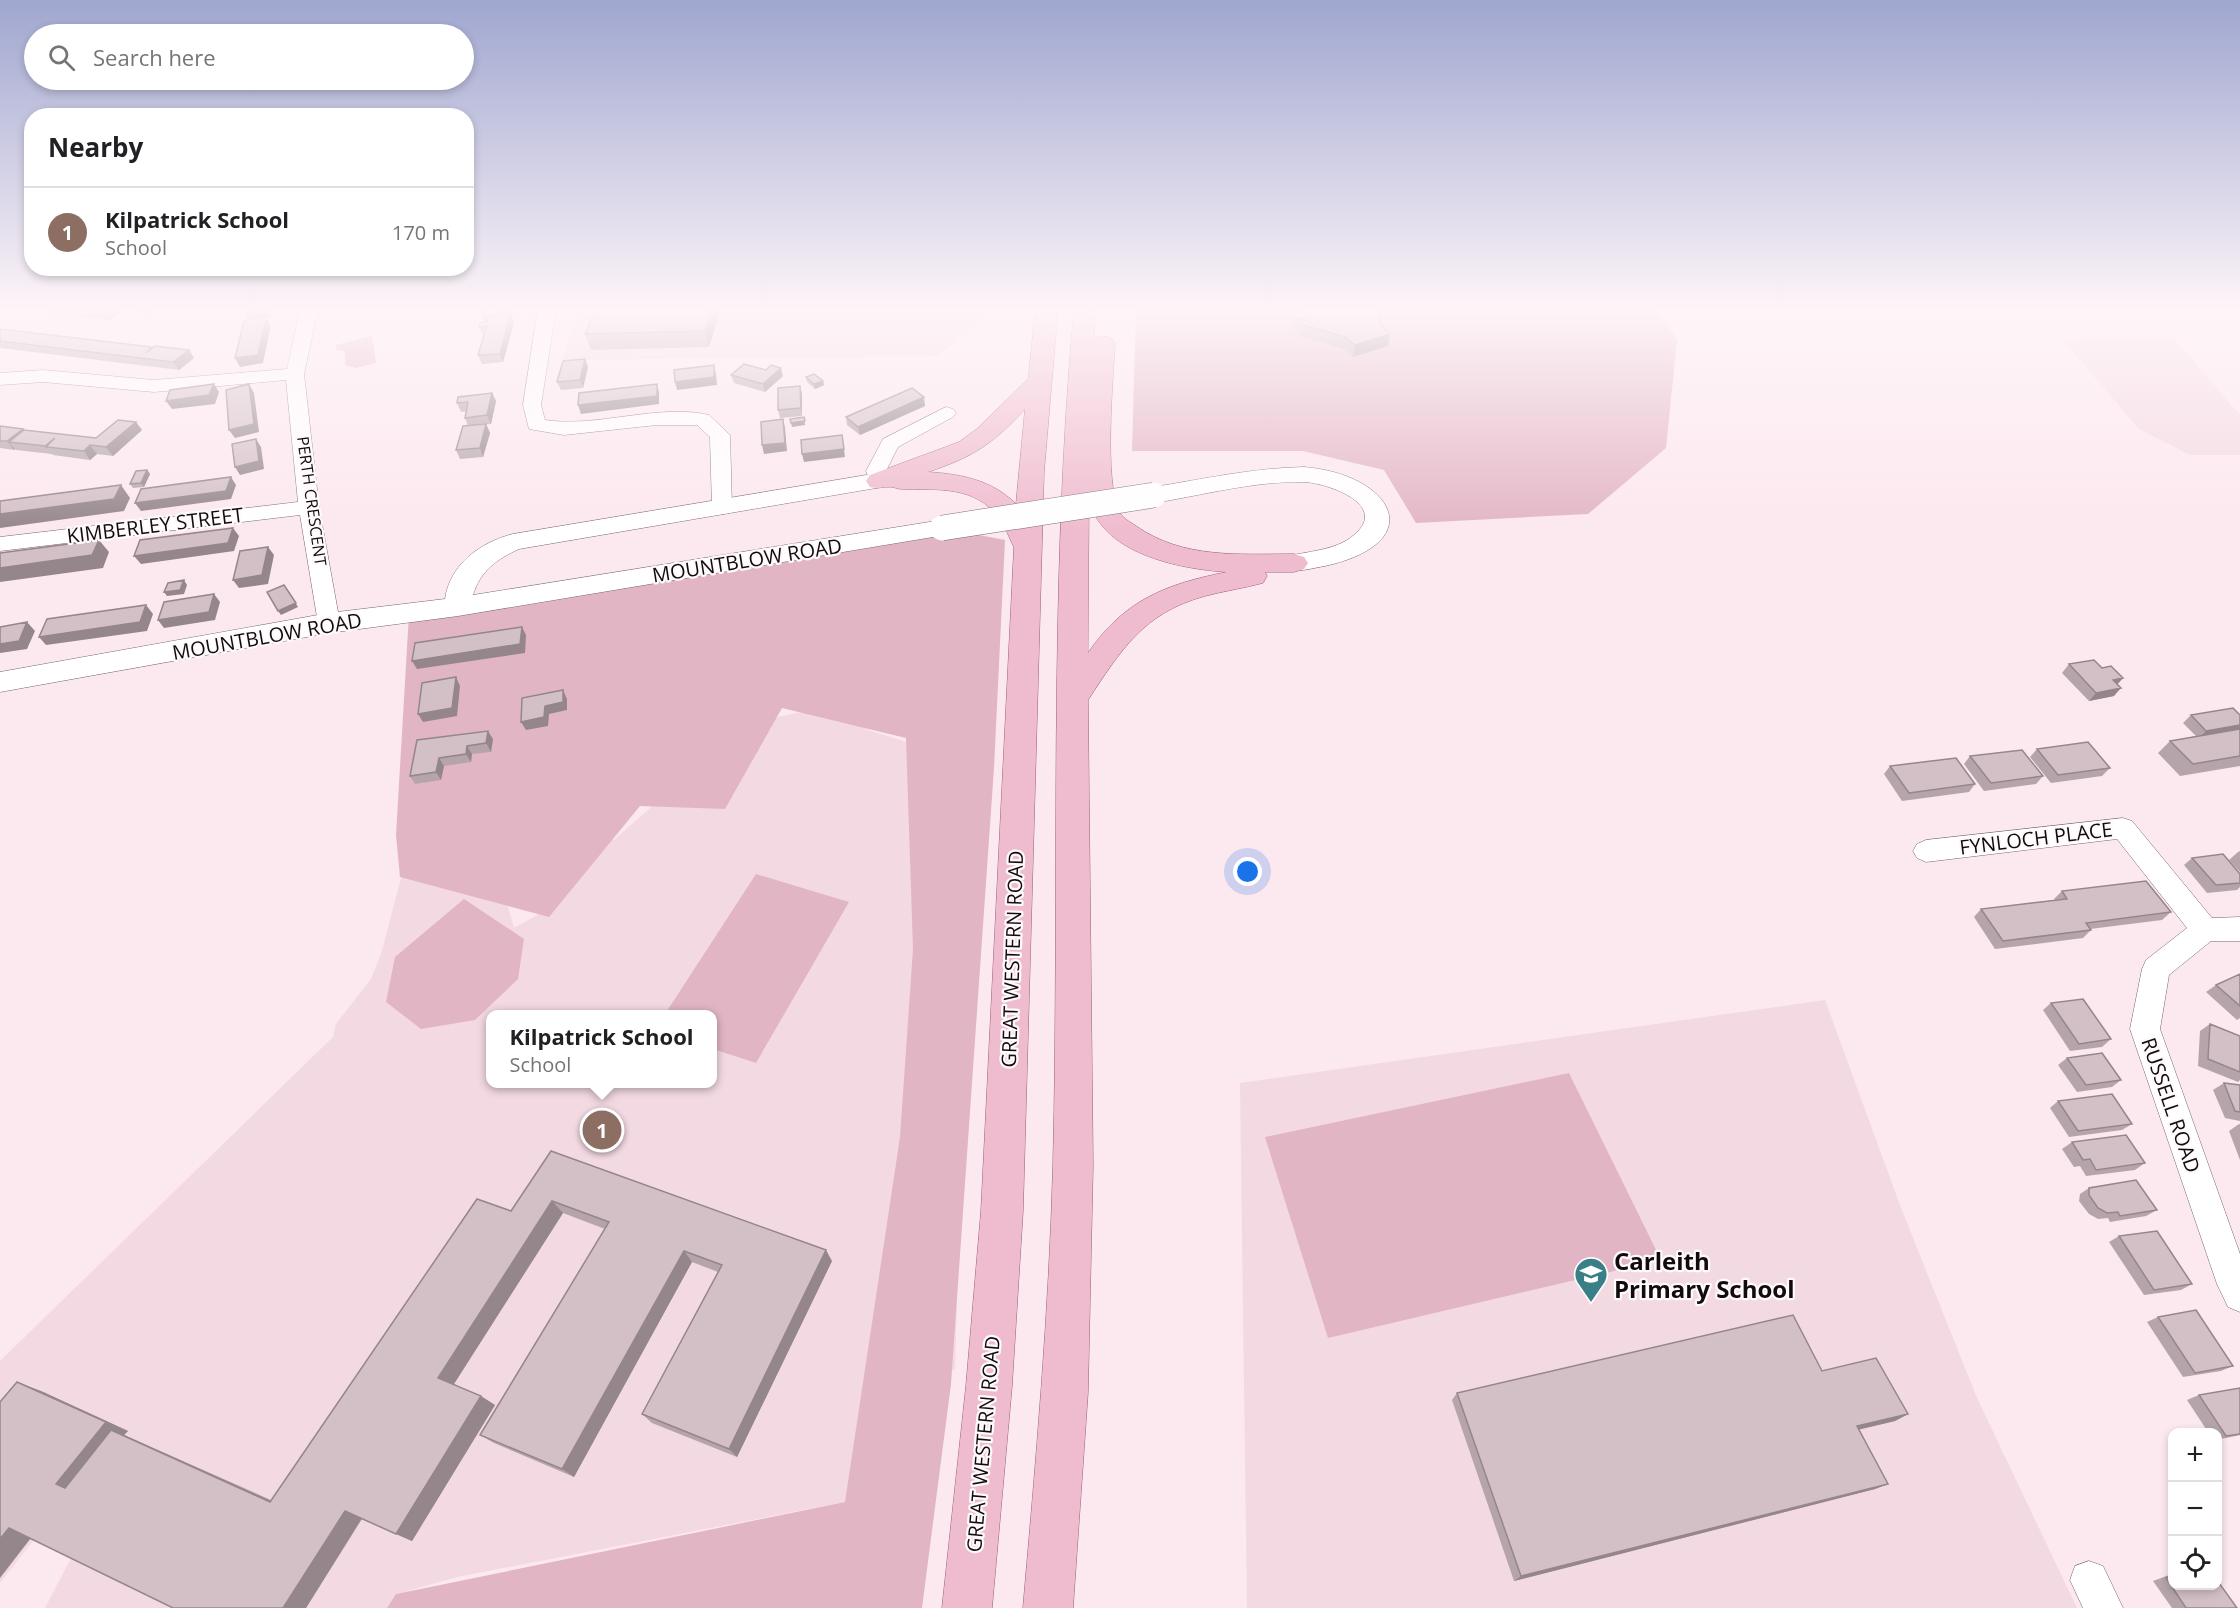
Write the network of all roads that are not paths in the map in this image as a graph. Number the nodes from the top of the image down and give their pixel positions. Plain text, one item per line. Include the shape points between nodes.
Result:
1 (132, 384) edge
2 (177, 384) edge
3 (297, 384) edge
4 (535, 384) edge
5 (1036, 384) edge
6 (1039, 384) edge
7 (1079, 384) edge
8 (1102, 384) edge
9 (946, 413) dead end
10 (879, 481) junction
11 (309, 507) junction
12 (722, 508) junction
13 (0, 544) edge
14 (1028, 548) junction
15 (1294, 562) junction
16 (458, 608) junction
17 (330, 623) junction
18 (0, 682) edge
19 (1074, 697) junction
20 (1926, 851) dead end
21 (2240, 929) edge
22 (2205, 930) junction
23 (2240, 1295) edge
24 (967, 1608) edge
25 (1048, 1608) edge

1 - 2 street
3 - 11 street, PERTH CRESCENT
4 - 12 street via 532,405 536,425 564,429 657,419 702,419 720,435
5 - 10 main road via 977,441
6 - 14 main road, GREAT WESTERN ROAD
7 - 19 main road
8 - 15 main road via 1100,479 1106,514 1120,528 1160,552 1180,558 1234,564
9 - 10 street via 890,443 876,471
10 - 12 street
10 - 14 main road via 946,481 975,488 1009,512
11 - 13 street, KIMBERLEY STREET
11 - 17 street, PERTH CRESCENT
12 - 16 street via 513,542 489,554 466,574
14 - 24 main road, GREAT WESTERN ROAD via 1002,1211
15 - 16 street, MOUNTBLOW ROAD, bridge via 1344,551 1364,541 1376,519 1370,499 1349,483 1325,476 1273,477
15 - 19 main road via 1274,572 1184,591 1161,600 1130,621 1115,637
16 - 17 street, MOUNTBLOW ROAD
17 - 18 street, MOUNTBLOW ROAD
19 - 25 main road via 1073,1165 1065,1392
20 - 22 street, FYNLOCH PLACE via 2123,828
21 - 22 street
22 - 23 street, RUSSELL ROAD via 2156,969 2145,1029

